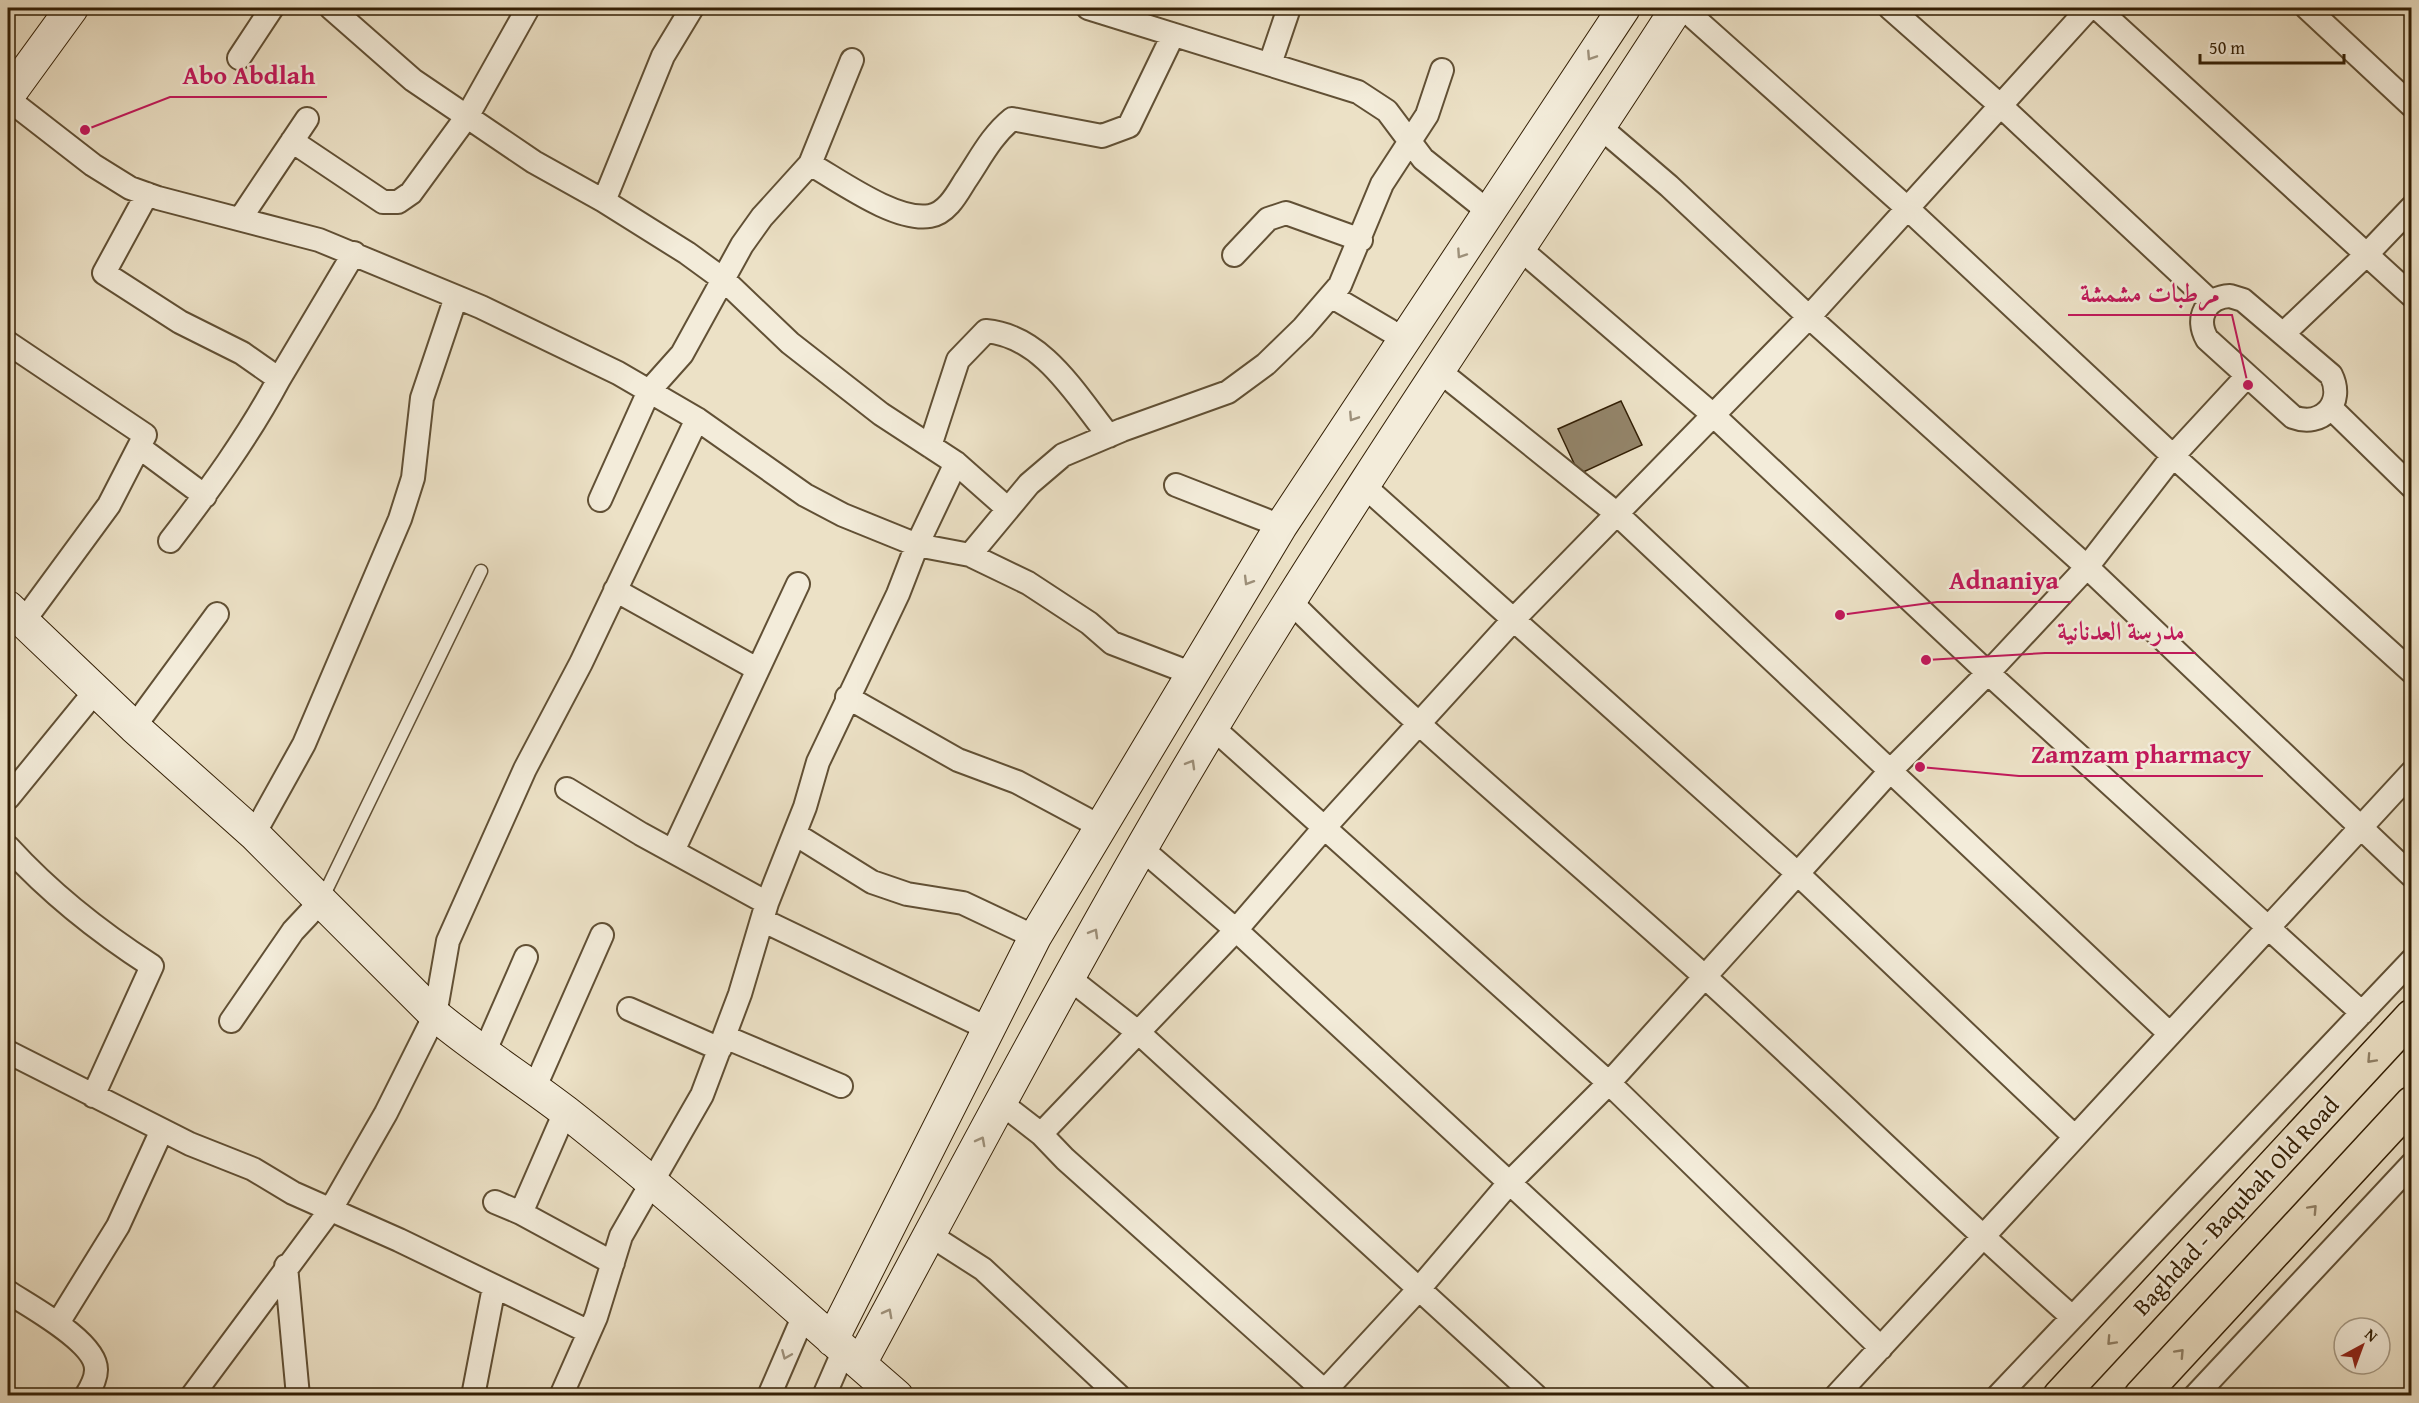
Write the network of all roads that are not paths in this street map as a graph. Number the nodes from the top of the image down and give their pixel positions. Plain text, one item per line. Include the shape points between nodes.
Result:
1 (72, 8) edge
2 (272, 8) edge
3 (331, 8) edge
4 (528, 8) edge
5 (692, 8) edge
6 (1088, 8) edge
7 (1289, 8) edge
8 (1624, 8) edge
9 (1677, 8) edge
10 (1683, 8) edge
11 (1890, 8) edge
12 (2089, 8) edge
13 (2097, 8) edge
14 (2307, 8) edge
15 (1173, 35) junction
16 (239, 58) dead end
17 (852, 60) dead end
18 (1270, 64) junction
19 (1442, 70) dead end
20 (8, 98) edge
21 (2002, 106) junction
22 (2412, 106) edge
23 (468, 115) junction
24 (307, 119) dead end
25 (1600, 127) junction
26 (292, 141) junction
27 (1410, 143) junction
28 (810, 164) junction
29 (147, 194) junction
30 (604, 201) junction
31 (2412, 207) edge
32 (1907, 208) junction
33 (1489, 212) junction
34 (240, 219) junction
35 (1360, 240) junction
36 (1519, 248) junction
37 (2368, 253) junction
38 (354, 254) junction
39 (1234, 255) dead end
40 (724, 280) junction
41 (1331, 296) junction
42 (2412, 296) edge
43 (456, 297) junction
44 (2211, 302) junction
45 (1809, 317) junction
46 (2283, 334) junction
47 (1404, 339) junction
48 (8, 343) edge
49 (1438, 370) junction
50 (2247, 376) junction
51 (279, 379) junction
52 (649, 391) junction
53 (2331, 408) junction
54 (1712, 414) junction
55 (697, 419) junction
56 (1109, 436) junction
57 (930, 446) junction
58 (139, 447) junction
59 (2173, 456) junction
60 (956, 463) junction
61 (1363, 484) junction
62 (1176, 485) dead end
63 (2412, 488) edge
64 (205, 496) junction
65 (600, 500) dead end
66 (1008, 509) junction
67 (1616, 513) junction
68 (1281, 526) junction
69 (170, 541) dead end
70 (917, 545) junction
71 (970, 555) junction
72 (2087, 567) junction
73 (481, 571) dead end
74 (798, 584) dead end
75 (615, 590) junction
76 (1290, 601) junction
77 (15, 614) edge
78 (217, 614) dead end
79 (1514, 619) junction
80 (757, 669) junction
81 (2412, 672) edge
82 (1988, 673) junction
83 (1185, 687) junction
84 (97, 689) junction
85 (847, 697) junction
86 (1420, 724) junction
87 (134, 727) junction
88 (1212, 727) junction
89 (1892, 770) junction
90 (2412, 772) edge
91 (567, 789) dead end
92 (8, 798) edge
93 (1101, 828) junction
94 (1324, 828) junction
95 (2359, 829) junction
96 (254, 834) junction
97 (795, 834) junction
98 (1142, 849) junction
99 (8, 851) edge
100 (673, 851) junction
101 (1798, 874) junction
102 (2412, 876) edge
103 (322, 900) junction
104 (765, 911) junction
105 (2268, 928) junction
106 (1236, 930) junction
107 (602, 935) dead end
108 (1035, 937) junction
109 (526, 957) dead end
110 (2412, 960) edge
111 (1705, 977) junction
112 (1069, 978) junction
113 (629, 1010) dead end
114 (2362, 1013) junction
115 (435, 1015) junction
116 (2412, 1016) edge
117 (231, 1021) dead end
118 (989, 1029) junction
119 (1139, 1034) junction
120 (2170, 1034) junction
121 (722, 1043) junction
122 (8, 1052) edge
123 (484, 1053) junction
124 (1609, 1083) junction
125 (841, 1086) dead end
126 (534, 1089) junction
127 (93, 1096) junction
128 (1001, 1103) junction
129 (2412, 1103) edge
130 (566, 1112) junction
131 (162, 1130) junction
132 (1041, 1134) junction
133 (2075, 1137) junction
134 (2412, 1164) edge
135 (652, 1182) junction
136 (1510, 1182) junction
137 (495, 1202) dead end
138 (331, 1209) junction
139 (521, 1213) junction
140 (930, 1235) junction
141 (1982, 1238) junction
142 (613, 1263) junction
143 (286, 1266) junction
144 (494, 1287) junction
145 (1418, 1290) junction
146 (8, 1292) edge
147 (804, 1315) junction
148 (2072, 1317) junction
149 (58, 1323) junction
150 (589, 1332) junction
151 (1881, 1347) junction
152 (845, 1351) junction
153 (1325, 1394) edge
154 (86, 1395) edge
155 (192, 1395) edge
156 (298, 1395) edge
157 (473, 1395) edge
158 (561, 1395) edge
159 (769, 1395) edge
160 (824, 1395) edge
161 (897, 1395) edge
162 (1119, 1395) edge
163 (1536, 1395) edge
164 (1740, 1395) edge
165 (1836, 1395) edge
166 (1998, 1395) edge
167 (2061, 1395) edge
168 (2141, 1395) edge
169 (2195, 1395) edge

1 - 20 street
2 - 16 street
3 - 23 street via 413,80
4 - 23 street
5 - 30 street via 663,56
6 - 15 street
7 - 18 street
8 -> 33 street
9 - 25 street
10 - 32 street
11 - 21 street
12 - 21 street
13 - 37 street
14 - 22 street
15 - 18 street
15 - 28 street via 1129,126 1102,136 1012,119 998,130 952,202 932,216 908,216
17 - 28 street
18 - 27 street via 1358,92 1387,111
19 - 27 street via 1427,115
20 - 29 street via 93,165
21 - 32 street
21 - 44 street
23 - 26 street via 411,193 398,202 383,202
23 - 30 street via 534,162
24 - 26 street
25 - 36 street
25 - 45 street
26 - 34 street
27 - 33 street via 1423,159
27 - 35 street via 1382,184
28 - 40 street via 762,217
29 - 34 street
29 - 51 street via 104,273 180,322 242,353
30 - 40 street
31 - 37 street
32 - 45 street
32 - 59 street
33 -> 47 street
34 - 38 street via 319,240
35 - 39 street via 1286,213 1268,219
35 - 41 street
36 - 49 street
36 - 54 street
37 - 42 street
37 - 46 street
38 - 43 street
38 - 51 street
40 - 52 street via 681,354
40 - 57 street via 790,343 881,414
41 - 47 street
41 - 56 street via 1266,364 1228,392
43 - 52 street
43 - 96 street via 422,398 413,478 400,519 304,744
44 - 46 street via 2224,296 2237,297
44 - 50 street via 2202,315 2203,332
45 - 54 street
45 - 72 street
46 - 53 street via 2331,375 2336,391
47 -> 68 street
48 - 58 street via 145,435
49 - 61 street
49 - 67 street
50 - 53 street via 2294,417 2310,420
50 - 59 street
51 - 64 street via 257,420
52 - 55 street
52 - 65 street
53 - 63 street
54 - 67 street
54 - 82 street
55 - 70 street via 805,495
55 - 75 street
56 - 57 street via 1032,346 1000,332 986,332 958,360
56 - 66 street via 1063,454
57 - 60 street
58 - 64 street
58 - 77 street via 109,505
59 - 72 street
59 - 81 street
60 - 66 street
60 - 70 street
61 - 76 street
61 - 79 street
62 - 68 street
64 - 69 street
66 - 71 street
67 - 79 street
67 - 89 street
68 -> 83 street
70 - 71 street
70 - 85 street via 898,594
71 - 83 street via 1028,583 1112,643
72 - 82 street
72 - 95 street
73 - 103 lane
74 - 80 street
75 - 80 street
75 - 115 street via 525,770 448,940
76 - 86 street
76 - 88 street
77 - 84 street
78 - 87 street
79 - 86 street
79 - 101 street
80 - 100 street
82 - 89 street
82 - 105 street
83 - 88 street
83 - 93 street
84 - 87 street
84 - 92 street
85 - 93 street via 958,760 1017,782
85 - 97 street via 818,762
86 - 94 street
86 - 111 street
87 - 96 street
88 - 94 street
98 -> 88 street
89 - 101 street
89 - 120 street
90 - 95 street
91 - 100 street
93 - 108 street
94 - 106 street
94 - 124 street
95 - 102 street
95 - 105 street
96 - 103 street
97 - 104 street
97 - 108 street via 872,882 907,894 963,903
98 - 106 street
112 -> 98 street
99 - 127 street via 105,935 152,966
100 - 104 street
101 - 111 street
101 - 133 street
103 - 115 street
103 - 117 street via 293,931
104 - 118 street
104 - 121 street
105 - 114 street
105 - 120 street
106 - 119 street
106 - 136 street
107 - 126 street
108 - 118 street
109 - 123 street
110 - 114 street
111 - 124 street
111 - 141 street
112 - 119 street
112 - 128 street
113 - 121 street
114 - 148 street
115 - 123 street
115 - 138 street via 386,1113
116 -> 167 highway, Baghdad - Baqubah Old Road
118 - 152 street
119 - 132 street
119 - 145 street
120 - 133 street
121 - 125 street
121 - 135 street via 702,1095
122 - 127 street
123 - 126 street
124 - 136 street
124 - 151 street
126 - 130 street
127 - 131 street
128 - 132 street
140 -> 128 street
168 -> 129 highway
130 - 135 street
130 - 139 street
131 - 138 street via 253,1169 293,1193
131 - 149 street via 118,1226
132 - 153 street
133 - 141 street
134 - 169 street
135 - 142 street via 621,1236
135 - 147 street
136 - 145 street
136 - 164 street
137 - 139 street
138 - 143 street
138 - 144 street
139 - 142 street
152 -> 140 street
140 - 162 street via 983,1269
141 - 148 street
141 - 151 street
142 - 150 street
143 - 155 street
143 - 156 street
144 - 150 street
144 - 157 street
145 - 153 street
145 - 163 street
146 - 149 street
147 - 152 street
147 -> 159 street
148 - 166 street
149 - 154 street via 90,1353 97,1368
150 - 158 street
151 - 165 street
152 - 160 street
152 - 161 street

